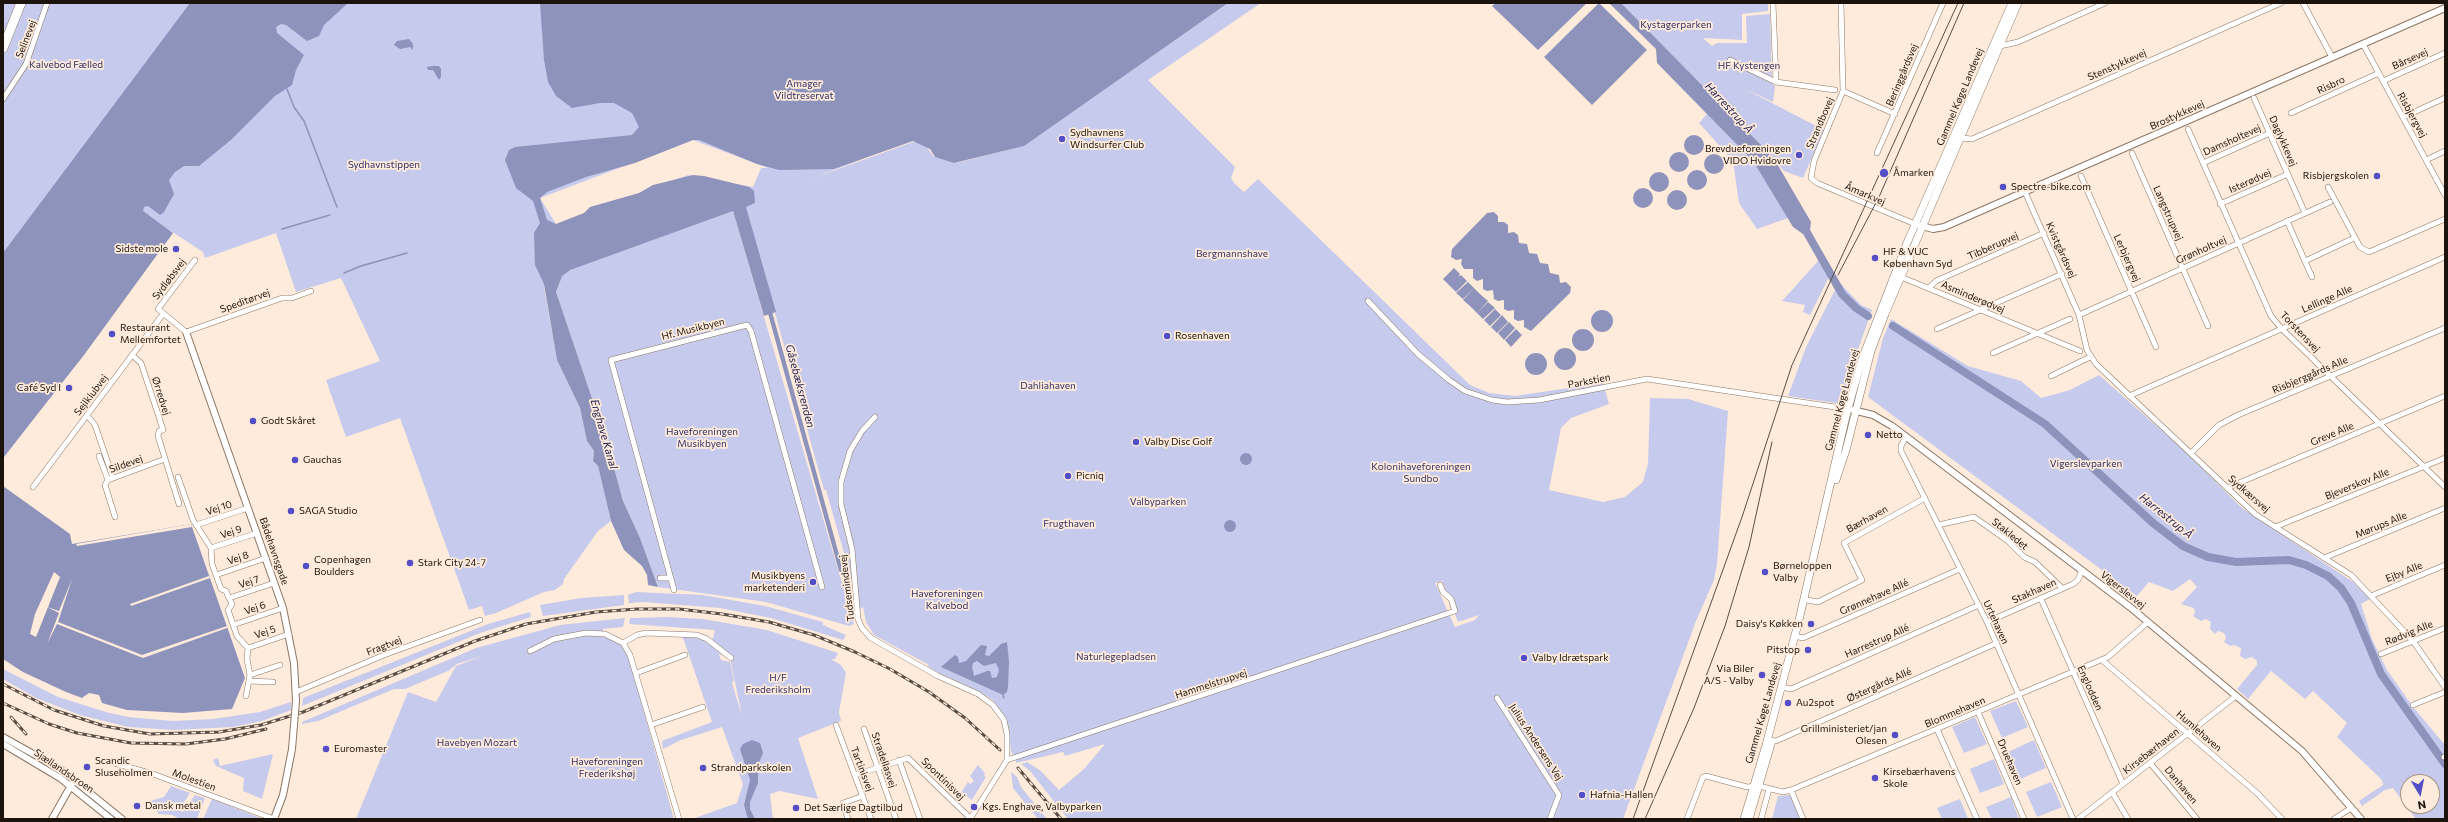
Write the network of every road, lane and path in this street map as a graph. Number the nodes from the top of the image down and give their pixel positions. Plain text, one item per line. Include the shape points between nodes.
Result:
1 (21, 3) edge
2 (48, 3) edge
3 (1772, 3) edge
4 (1841, 3) edge
5 (1943, 3) edge
6 (2012, 3) edge
7 (2018, 3) edge
8 (2105, 3) edge
9 (2281, 3) edge
10 (2303, 3) edge
11 (2445, 8) edge
12 (2004, 36) junction
13 (2018, 42) junction
14 (2363, 44) junction
15 (2000, 46) junction
16 (3, 48) edge
17 (2445, 53) edge
18 (2332, 57) junction
19 (1730, 60) dead end
20 (2379, 73) junction
21 (2383, 81) junction
22 (1776, 82) junction
23 (1835, 90) dead end
24 (1843, 91) junction
25 (2254, 98) dead end
26 (2445, 98) edge
27 (3, 99) edge
28 (2292, 113) dead end
29 (1895, 114) junction
30 (2403, 117) junction
31 (2188, 129) dead end
32 (2270, 133) junction
33 (1960, 138) junction
34 (2445, 151) edge
35 (1877, 153) dead end
36 (2132, 153) dead end
37 (2426, 160) junction
38 (2203, 163) junction
39 (2288, 174) junction
40 (2081, 176) dead end
41 (1811, 178) joint
42 (2328, 187) dead end
43 (2025, 192) junction
44 (2445, 195) edge
45 (2330, 202) dead end
46 (2220, 204) junction
47 (2305, 213) junction
48 (2445, 219) edge
49 (2287, 221) junction
50 (1915, 224) junction
51 (1924, 227) junction
52 (2044, 233) junction
53 (2352, 239) dead end
54 (2238, 244) junction
55 (2445, 257) edge
56 (195, 260) dead end
57 (2305, 261) junction
58 (2183, 268) junction
59 (2062, 274) junction
60 (1901, 277) junction
61 (2312, 277) dead end
62 (1929, 288) junction
63 (311, 291) dead end
64 (2132, 291) junction
65 (1368, 301) dead end
66 (1981, 310) junction
67 (1882, 313) junction
68 (163, 314) junction
69 (2079, 315) junction
70 (2070, 319) dead end
71 (1877, 326) junction
72 (2208, 326) dead end
73 (2445, 328) edge
74 (1937, 329) dead end
75 (2282, 329) junction
76 (186, 332) junction
77 (2039, 333) junction
78 (2156, 346) dead end
79 (2080, 351) dead end
80 (1994, 353) dead end
81 (132, 355) junction
82 (2090, 357) junction
83 (2051, 376) dead end
84 (2331, 377) junction
85 (2129, 396) junction
86 (2445, 396) edge
87 (1848, 409) junction
88 (1856, 411) junction
89 (87, 415) junction
90 (875, 417) dead end
91 (2380, 424) junction
92 (1906, 437) junction
93 (2191, 453) junction
94 (99, 456) dead end
95 (2445, 458) edge
96 (165, 460) junction
97 (2424, 466) junction
98 (178, 477) dead end
99 (110, 479) junction
100 (34, 487) dead end
101 (2445, 487) edge
102 (2227, 488) junction
103 (1924, 498) junction
104 (179, 504) dead end
105 (248, 508) junction
106 (2445, 508) edge
107 (116, 517) dead end
108 (196, 525) junction
109 (1938, 525) junction
110 (2275, 527) junction
111 (257, 533) junction
112 (211, 548) junction
113 (266, 558) junction
114 (2324, 558) junction
115 (2445, 566) edge
116 (1960, 569) junction
117 (2082, 570) junction
118 (216, 575) junction
119 (660, 578) dead end
120 (671, 578) junction
121 (274, 583) junction
122 (1440, 585) dead end
123 (822, 587) dead end
124 (2062, 588) junction
125 (674, 590) dead end
126 (2371, 596) junction
127 (230, 598) junction
128 (2040, 599) junction
129 (1807, 600) junction
130 (1979, 605) junction
131 (282, 608) junction
132 (480, 620) dead end
133 (1987, 622) junction
134 (2148, 622) junction
135 (233, 625) junction
136 (2445, 628) edge
137 (289, 634) junction
138 (1796, 636) junction
139 (2414, 640) junction
140 (623, 643) junction
141 (1997, 643) junction
142 (248, 648) junction
143 (530, 651) dead end
144 (2381, 654) dead end
145 (685, 655) dead end
146 (731, 658) dead end
147 (2102, 660) junction
148 (280, 665) dead end
149 (2073, 672) junction
150 (636, 673) junction
151 (250, 678) junction
152 (273, 682) dead end
153 (1783, 687) junction
154 (2445, 687) edge
155 (296, 692) junction
156 (2445, 692) edge
157 (2019, 695) junction
158 (246, 696) dead end
159 (2236, 696) junction
160 (1497, 698) dead end
161 (2413, 705) dead end
162 (703, 707) dead end
163 (1978, 712) junction
164 (651, 725) junction
165 (836, 725) dead end
166 (864, 729) dead end
167 (1937, 729) junction
168 (2188, 734) junction
169 (3, 737) edge
170 (1770, 741) junction
171 (3, 744) edge
172 (899, 760) junction
173 (1007, 760) junction
174 (107, 761) dead end
175 (2150, 763) junction
176 (878, 767) junction
177 (856, 775) junction
178 (74, 780) junction
179 (2123, 784) junction
180 (71, 785) junction
181 (1756, 786) junction
182 (1769, 789) junction
183 (1792, 790) junction
184 (2112, 792) junction
185 (863, 796) junction
186 (2352, 808) junction
187 (52, 819) edge
188 (111, 819) edge
189 (122, 819) edge
190 (274, 819) edge
191 (679, 819) edge
192 (848, 819) edge
193 (871, 819) edge
194 (896, 819) edge
195 (920, 819) edge
196 (971, 819) edge
197 (1550, 819) edge
198 (1688, 819) edge
199 (1744, 819) edge
200 (1750, 819) edge
201 (1761, 819) edge
202 (1803, 819) edge
203 (1977, 819) edge
204 (2024, 819) edge
205 (2073, 819) edge
206 (2078, 819) edge
207 (2128, 819) edge
208 (2197, 819) edge
209 (2282, 819) edge
210 (2334, 819) edge
211 (2361, 819) edge

1 - 16 highway
2 - 27 street, Selinevej via 26,64
3 - 22 street
4 - 24 street, Strandbovej
5 - 29 street, Beringgårdsvej
6 - 50 main road, Gammel Køge Landevej
7 - 12 main road, Gammel Køge Landevej
8 - 13 street
9 - 33 street, Stenstykkevej via 1972,139
10 - 18 street
11 - 14 street, Brostykkevej
12 - 13 street via 2010,41
12 - 15 main road, Gammel Køge Landevej
13 - 15 street
14 - 18 street, Brostykkevej
14 - 20 street, Risbjergvej
15 - 33 main road, Gammel Køge Landevej
17 - 21 street, Bårsevej
18 - 43 street, Brostykkevej
19 - 22 street
20 - 21 street, Risbjergvej
20 - 28 street, Risbro
21 - 30 street, Risbjergvej
22 - 23 street
24 - 29 street
24 - 41 street, Strandbovej via 1814,161
25 - 32 street, Daglykkevej
26 - 30 street
29 - 35 street, Beringgårdsvej
30 - 37 street, Risbjergvej
31 - 38 street, Torstensvej
32 - 38 street, Damsholtevej
32 - 39 street, Daglykkevej
33 - 51 main road, Gammel Køge Landevej
34 - 37 street
36 - 58 street, Langstrupvej
37 - 44 street, Risbjergvej
38 - 46 street, Torstensvej
39 - 46 street, Isterødvej
39 - 47 street, Daglykkevej
40 - 64 street, Lerbjergvej
41 - 50 street, Åmarkvej via 1817,184
42 - 48 street via 2360,247 2369,252
43 - 51 street, Brostykkevej via 1944,227
43 - 52 street, Kvistgårdsvej
45 - 47 street, Grønholtvej
46 - 54 street, Torstensvej
47 - 49 street, Grønholtvej
49 - 54 street, Grønholtvej
49 - 57 street
50 - 51 street, Brostykkevej
50 - 67 main road, Gammel Køge Landevej
51 - 60 main road, Gammel Køge Landevej
52 - 59 street, Kvistgårdsvej
52 - 62 street, Tibberupvej via 1936,281
53 - 57 street
54 - 58 street, Grønholtvej
54 - 75 street, Torstensvej via 2264,304
55 - 75 street, Lellinge Alle
56 - 68 street, Sydløbsvej via 158,309
57 - 61 street
58 - 64 street, Grønholtvej
58 - 72 street, Langstrupvej
59 - 66 street
59 - 69 street, Kvistgårdsvej
60 - 62 street, Asminderødvej
60 - 67 main road, Gammel Køge Landevej
62 - 66 street, Asminderødvej
63 - 76 street, Speditørvej via 292,298 282,298
64 - 69 street, Grønholtvej
64 - 78 street, Lerbjergvej
65 - 87 street, Parkstien via 1418,354 1443,375 1465,391 1492,400 1539,400 1647,379
66 - 74 street
66 - 77 street, Asminderødvej
67 - 71 main road, Gammel Køge Landevej
68 - 76 street
68 - 81 street, Sejlklubvej
69 - 82 street, Sydkærsvej via 2084,342
70 - 77 street
71 - 87 main road, Gammel Køge Landevej via 1859,367
71 - 88 main road, Gammel Køge Landevej
73 - 84 street, Risbjerggårds Alle
75 - 84 street, Torstensvej
75 - 85 street, Lellinge Alle
76 - 105 street, Bådehavnsgade
77 - 79 street, Asminderødvej
77 - 80 street
81 - 89 street, Sejlklubvej
81 - 96 street, Ørredvej via 141,363 158,414 163,430 159,431 158,436
82 - 83 street
82 - 85 street, Sydkærsvej
84 - 91 street, Torstensvej
84 - 93 street, Risbjerggårds Alle via 2219,425
85 - 93 street, Sydkærsvej
86 - 91 street, Greve Alle
87 - 88 street, Vigerslevvej
87 - 138 main road, Gammel Køge Landevej
88 - 92 street, Vigerslevvej via 1882,419
88 - 129 main road, Gammel Køge Landevej via 1836,480
89 - 99 street via 95,424
89 - 100 street, Sejlklubvej
90 - 173 street, Tudsemindevej via 862,431 850,451 841,482 841,504 852,549 858,619 871,638 938,676 978,694 993,705 1004,720 1008,740
91 - 97 street, Torstensvej
91 - 102 street, Greve Alle
92 - 103 street, Urtehaven via 1900,450
92 - 117 street, Vigerslevvej
93 - 102 street, Sydkærsvej
94 - 99 street
95 - 97 street, Bjeverskov Alle
96 - 99 street, Sildevej
96 - 104 street, Ørredvej
97 - 101 street, Torstensvej
97 - 110 street, Bjeverskov Alle
98 - 108 street
99 - 107 street, Sildevej via 105,485
102 - 110 street, Sydkærsvej
103 - 109 street, Urtehaven
103 - 129 street, Bærhaven via 1845,542 1845,547 1862,580 1818,602
105 - 108 street, Vej 10
105 - 111 street, Bådehavnsgade
106 - 114 street, Mørups Alle
108 - 112 street
109 - 116 street, Urtehaven
109 - 124 street, Stakledet via 1974,517 2008,541 2024,557 2035,562
110 - 114 street, Sydkærsvej
111 - 112 street, Vej 9
111 - 113 street, Bådehavnsgade
112 - 118 street
113 - 118 street, Vej 8
113 - 121 street, Bådehavnsgade
114 - 126 street, Sydkærsvej via 2351,575
115 - 126 street, Ejby Alle
116 - 130 street, Urtehaven
116 - 138 street, Grønnehave Allé via 1803,638
117 - 124 street, Stakhaven via 2078,580
117 - 134 street, Vigerslevvej
118 - 127 street via 221,589 226,591
119 - 120 street
120 - 123 street, Hf. Musikbyen via 611,360 747,326 751,331
120 - 125 street, Hf. Musikbyen
121 - 127 street, Vej 7
121 - 131 street, Bådehavnsgade
122 - 173 street, Hammelstrupvej via 1451,599 1455,611
124 - 128 street, Stakhaven
126 - 139 street, Sydkærsvej
127 - 135 street via 232,604 228,610
128 - 133 street, Stakhaven
128 - 149 street, Englodden
129 - 138 main road, Gammel Køge Landevej
130 - 133 street, Urtehaven
130 - 153 street, Harrestrup Allé via 1791,689
131 - 135 street, Vej 6
131 - 137 street, Bådehavnsgade
132 - 155 street, Fragtvej via 384,655
133 - 141 street, Urtehaven
134 - 147 street, Blommehaven
134 - 159 street, Vigerslevvej
135 - 142 street via 237,636
136 - 139 street, Rødvig Alle
137 - 142 street, Vej 5
137 - 155 street, Bådehavnsgade
138 - 153 main road, Gammel Køge Landevej
139 - 144 street, Rødvig Alle
139 - 154 street, Sydkærsvej
140 - 143 street via 605,634 586,633 554,639
140 - 146 street via 637,635 646,634 697,635 707,639
140 - 150 street
141 - 157 street, Urtehaven
141 - 170 street, Østergårds Allé
142 - 151 street
145 - 150 street
147 - 149 street, Blommehaven
147 - 168 street, Humlehaven
148 - 151 street
149 - 157 street, Blommehaven
149 - 179 street, Englodden
150 - 164 street
151 - 152 street
151 - 158 street
153 - 170 main road, Gammel Køge Landevej
155 - 190 street, Bådehavnsgade, bridge via 292,749 283,795
156 - 161 street
157 - 163 street, Blommehaven
157 - 205 street, Urtehaven
159 - 168 street, Kirsebærhaven
159 - 186 street, Vigerslevvej via 2302,751
160 - 197 street, Julius Andersens Vej via 1559,795
162 - 164 street
163 - 167 street, Blommehaven
163 - 204 street, Druehaven
164 - 191 street
165 - 177 street, Tartinisvej
166 - 176 street, Stradellasvej
167 - 183 street, Blommehaven
167 - 203 street
168 - 175 street, Kirsebærhaven
168 - 209 street, Humlehaven via 2257,793
169 - 178 street, Sjællandsbroen via 43,758
170 - 181 main road, Gammel Køge Landevej
171 - 180 street, Sjællandsbroen
172 - 176 street
172 - 195 street
172 - 196 street, Spontinisvej via 908,758
173 - 196 street
174 - 190 street, Molestien via 153,774
175 - 179 street, Kirsebærhaven
175 - 208 street, Danhaven
176 - 177 street
176 - 194 street, Stradellasvej
177 - 185 street, Tartinisvej
178 - 180 street
178 - 189 street, Sjællandsbroen
179 - 184 street, Kirsebærhaven
180 - 187 street
180 - 188 street, Sjællandsbroen
181 - 182 street, Blommehaven
181 - 198 street, Blommehaven via 1747,787 1706,776
181 - 199 main road, Gammel Køge Landevej
181 - 200 main road, Gammel Køge Landevej
182 - 183 street, Blommehaven via 1783,792
182 - 201 street
183 - 202 street
184 - 206 street, Kirsebærhaven
184 - 207 street
185 - 192 street via 843,803
185 - 193 street, Tartinisvej
186 - 210 street
186 - 211 street, Vigerslevvej

